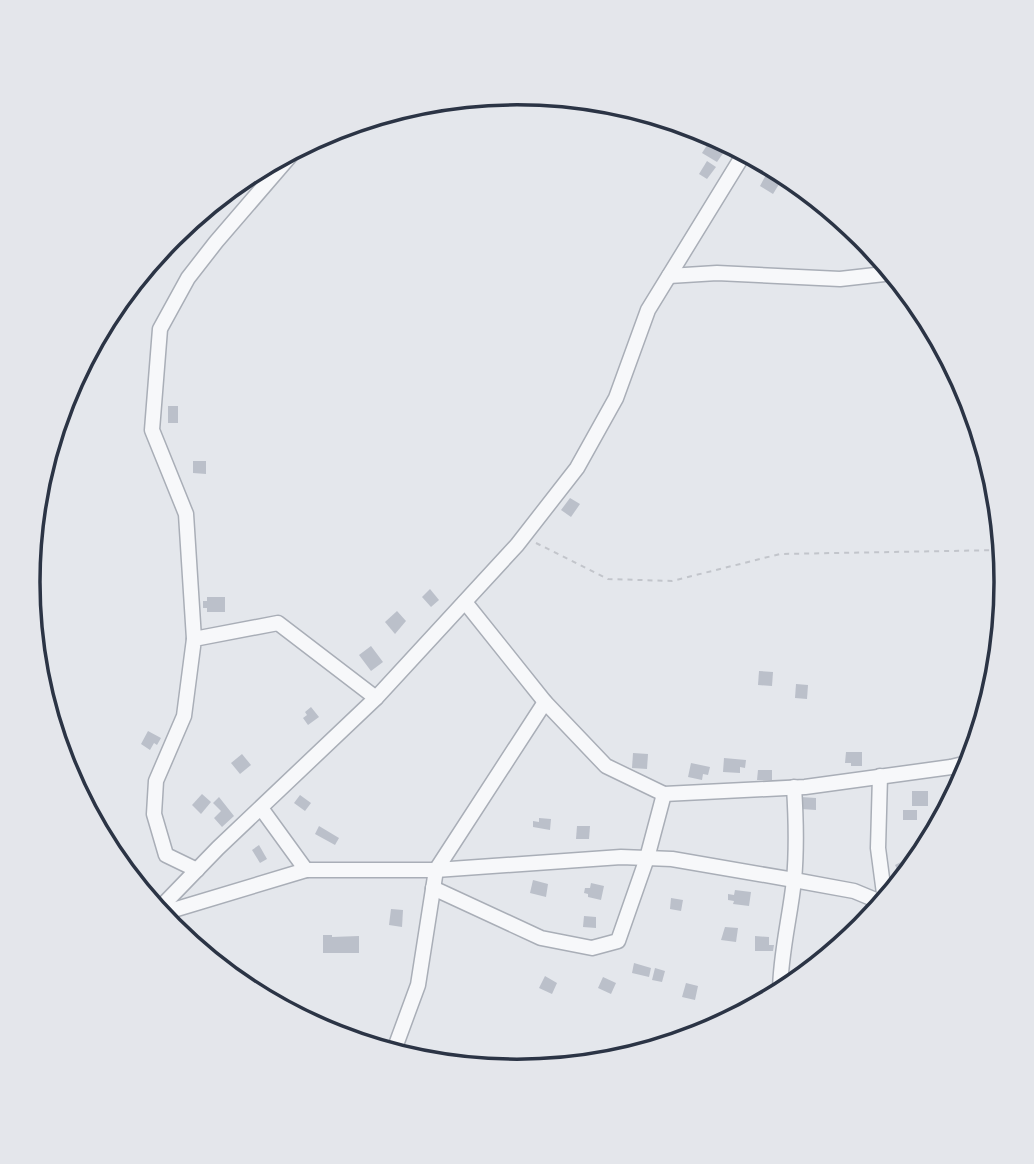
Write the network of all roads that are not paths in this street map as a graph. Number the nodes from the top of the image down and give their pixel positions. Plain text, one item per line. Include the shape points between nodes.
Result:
1 (740, 161) edge
2 (279, 169) edge
3 (880, 274) edge
4 (669, 276) junction
5 (465, 602) junction
6 (194, 639) junction
7 (376, 698) junction
8 (545, 702) junction
9 (956, 766) edge
10 (880, 776) junction
11 (794, 787) junction
12 (664, 794) junction
13 (261, 808) junction
14 (647, 858) junction
15 (197, 870) junction
16 (306, 870) junction
17 (436, 870) junction
18 (794, 880) junction
19 (882, 887) edge
20 (433, 888) junction
21 (873, 898) edge
22 (166, 904) edge
23 (170, 908) edge
24 (780, 979) edge
25 (396, 1044) edge

1 - 4 street
2 - 6 street via 188,278 160,329 152,430 187,514
3 - 4 street via 839,279 717,273
4 - 5 street via 648,310 616,398 577,468
5 - 7 street
5 - 8 street
6 - 7 street via 278,623
6 - 15 street via 184,716 156,780 154,814 166,855
7 - 13 street
8 - 12 street via 606,766
8 - 17 street
9 - 10 street
10 - 11 street
10 - 19 street via 878,848
11 - 12 street
11 - 18 street
12 - 14 street
13 - 15 street
13 - 16 street
14 - 17 street
14 - 18 street
14 - 20 street via 618,941 592,948 541,938
15 - 22 street
16 - 17 street
16 - 23 street
17 - 20 street
18 - 21 street
18 - 24 street
20 - 25 street via 418,985

